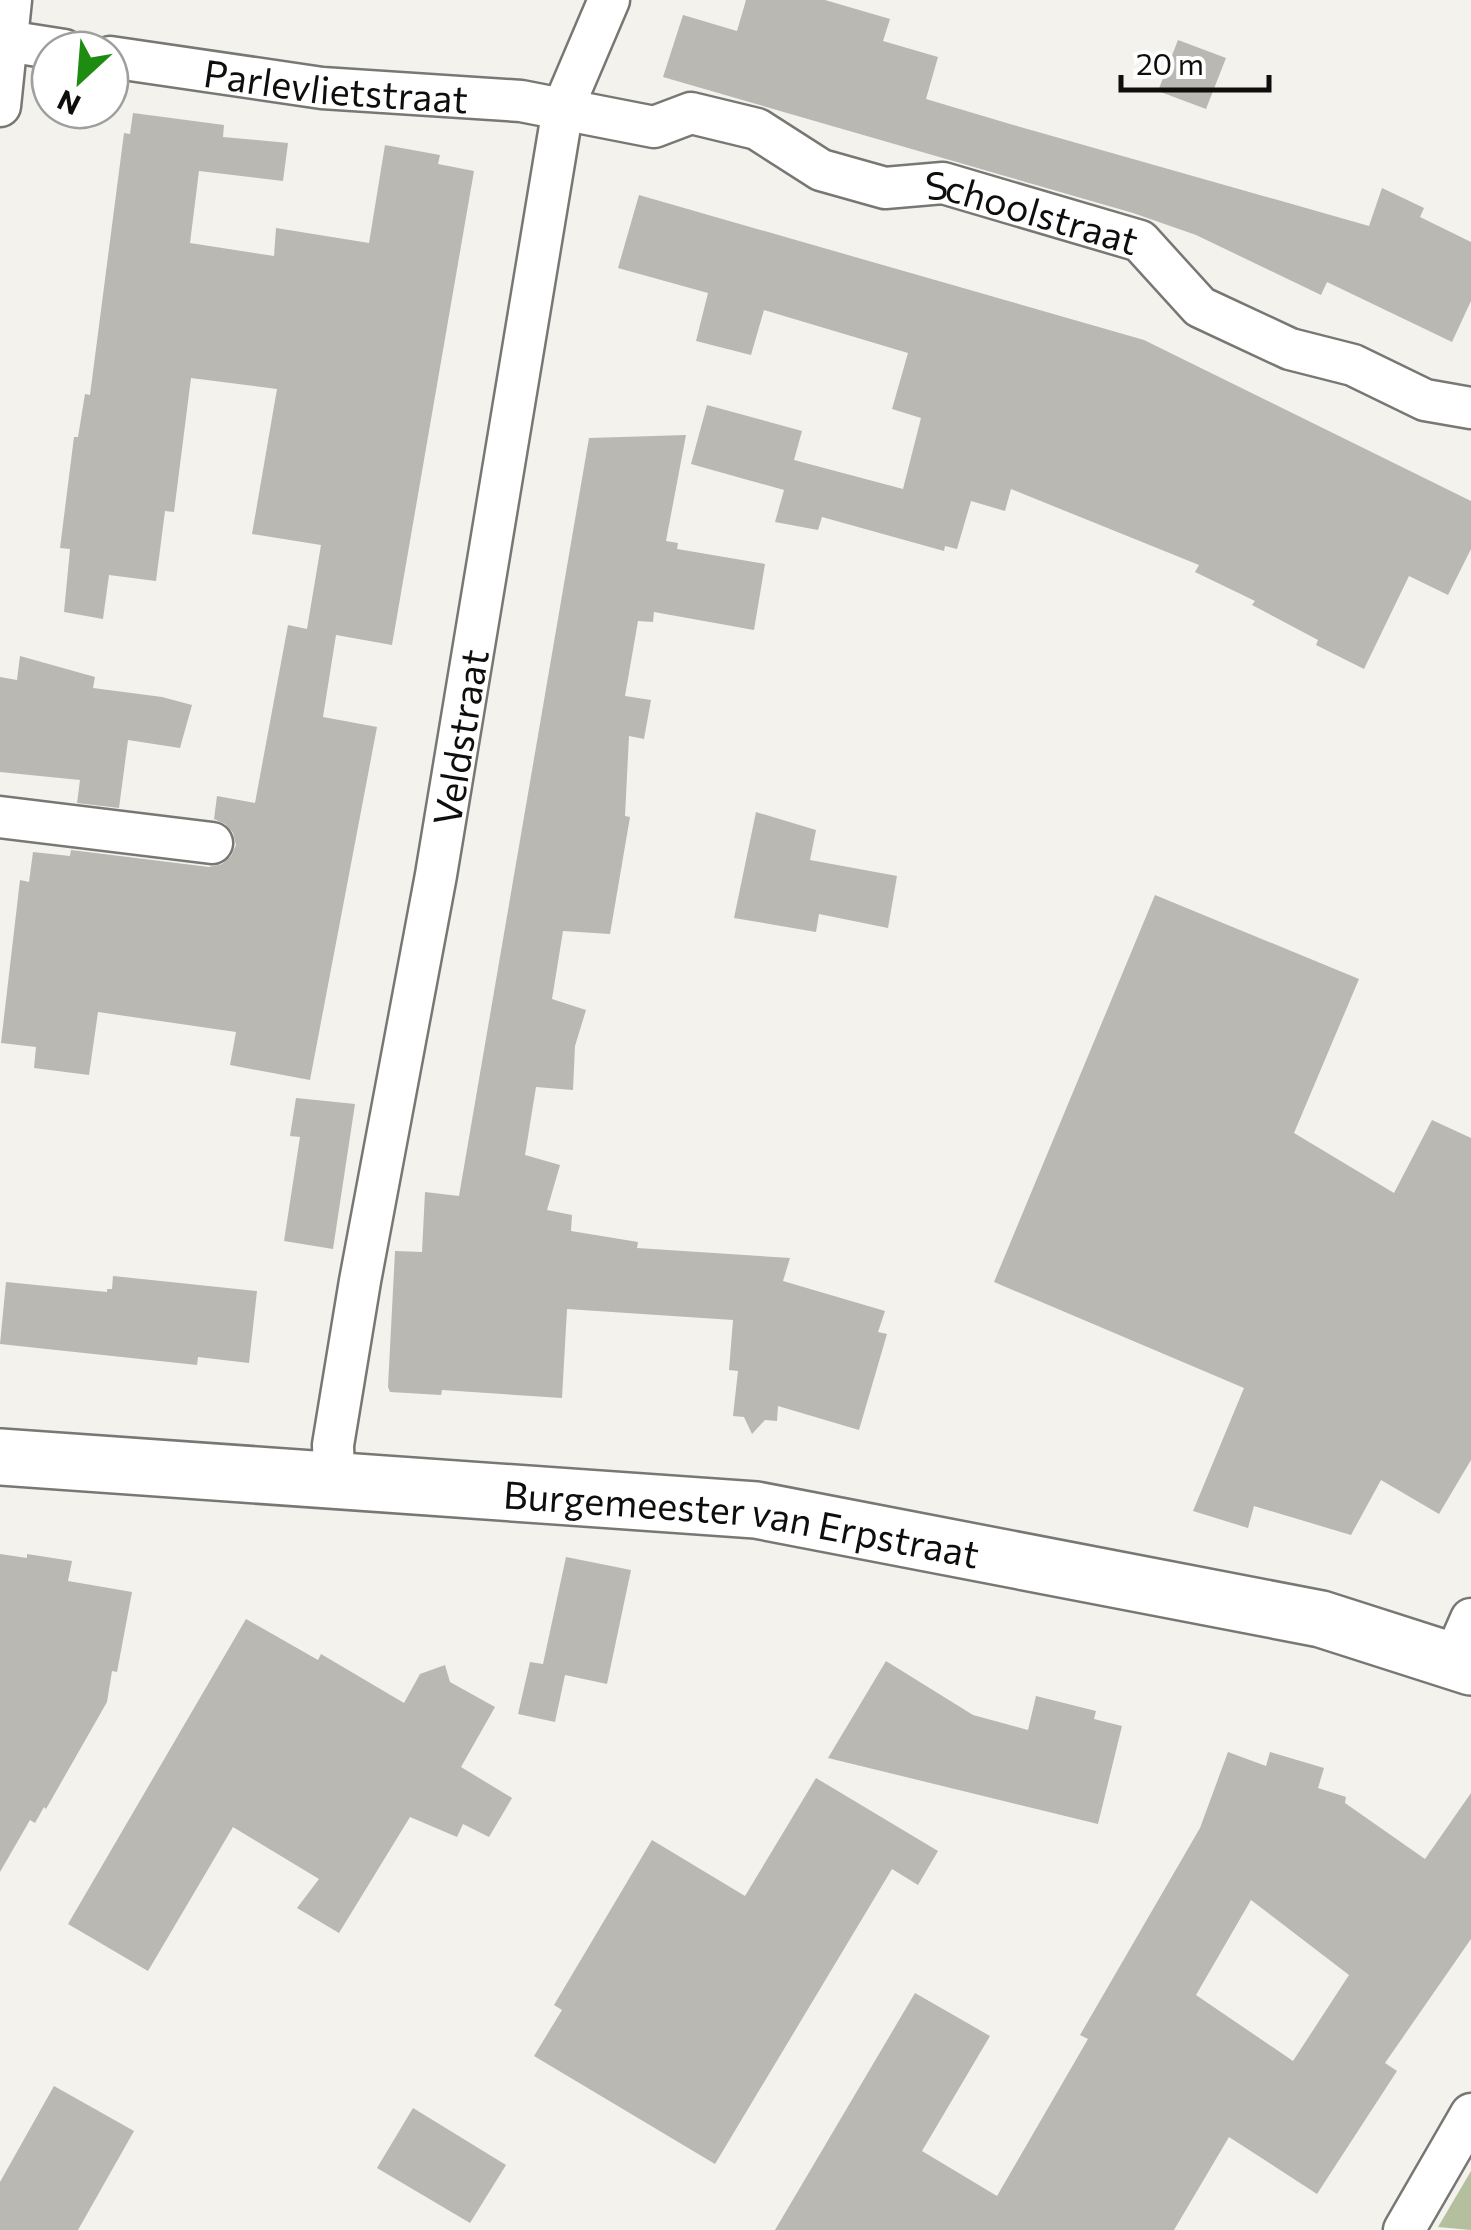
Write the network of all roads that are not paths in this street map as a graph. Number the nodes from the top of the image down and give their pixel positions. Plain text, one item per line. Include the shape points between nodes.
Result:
1 (11, 0) edge
2 (608, 0) edge
3 (3, 41) edge
4 (30, 45) edge
5 (130, 60) edge
6 (0, 106) edge
7 (563, 108) junction
8 (1471, 408) edge
9 (0, 817) edge
10 (212, 842) dead end
11 (0, 1456) edge
12 (334, 1478) junction
13 (1465, 1649) edge
14 (1471, 2114) edge
15 (1404, 2230) edge

1 - 3 street
2 - 7 street, Veldstraat
3 - 4 street
3 - 6 street
5 - 7 street, Parlevlietstraat via 322,88
7 - 8 street, Schoolstraat via 654,128 692,113 757,129 821,170 885,188 943,183 1140,241 1200,307 1290,350 1352,365 1425,400
7 - 12 street, Veldstraat via 436,875 360,1281
9 - 10 street
11 - 12 street, Burgemeester van Erpstraat
12 - 13 street, Burgemeester van Erpstraat via 756,1510
14 - 15 street

